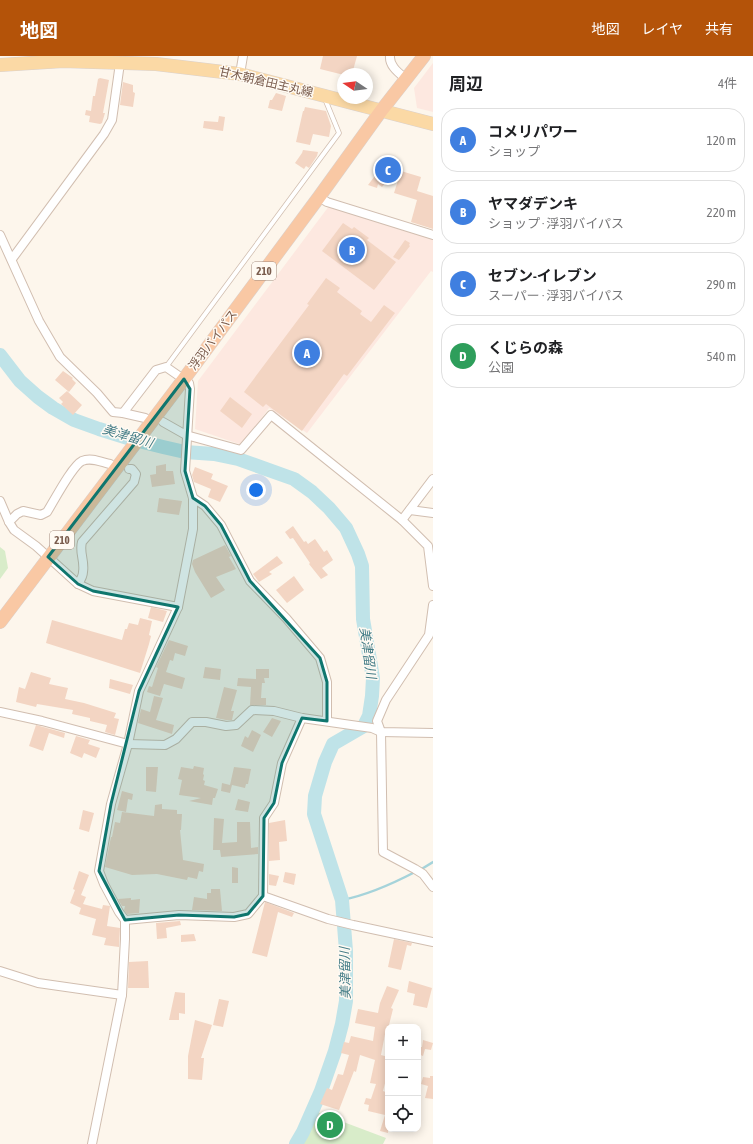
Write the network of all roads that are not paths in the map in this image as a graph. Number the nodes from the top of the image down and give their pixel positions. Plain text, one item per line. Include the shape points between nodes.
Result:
1 (243, 56) edge
2 (390, 56) edge
3 (424, 56) edge
4 (2, 62) edge
5 (120, 63) junction
6 (240, 74) junction
7 (406, 79) junction
8 (323, 95) junction
9 (381, 111) junction
10 (433, 124) edge
11 (319, 197) junction
12 (0, 234) edge
13 (433, 235) edge
14 (12, 259) junction
15 (166, 367) junction
16 (184, 379) junction
17 (123, 413) junction
18 (163, 422) dead end
19 (145, 424) junction
20 (186, 435) junction
21 (127, 463) junction
22 (110, 464) dead end
23 (433, 479) edge
24 (193, 498) junction
25 (0, 501) edge
26 (410, 510) junction
27 (433, 513) edge
28 (402, 520) junction
29 (9, 522) junction
30 (48, 557) junction
31 (78, 584) junction
32 (433, 586) edge
33 (433, 605) edge
34 (178, 606) junction
35 (0, 622) edge
36 (0, 712) edge
37 (302, 718) junction
38 (327, 721) junction
39 (381, 732) junction
40 (433, 733) edge
41 (128, 744) junction
42 (433, 887) edge
43 (263, 896) junction
44 (125, 920) junction
45 (433, 942) edge
46 (0, 971) edge
47 (122, 995) junction
48 (92, 1144) edge

1 - 6 street
2 - 7 street via 392,66
3 - 7 highway, 浮羽バイパス / 210
4 - 5 main road, 甘木朝倉田主丸線
5 - 6 main road, 甘木朝倉田主丸線 via 156,64
5 - 14 street via 112,120
6 - 8 main road, 甘木朝倉田主丸線
7 - 9 highway, 浮羽バイパス / 210
8 - 9 main road, 甘木朝倉田主丸線
8 - 15 lane via 340,133
9 - 10 main road, 甘木朝倉田主丸線
9 - 11 highway, 浮羽バイパス / 210
11 - 13 street via 327,202
11 - 16 highway, 浮羽バイパス / 210
12 - 14 street
14 - 17 street via 39,321 60,357 113,412
15 - 16 street
15 - 17 street via 156,370
16 - 19 highway, 浮羽バイパス / 210
16 - 20 street via 189,383 190,389
17 - 19 street
18 - 20 street
19 - 21 highway, 浮羽バイパス / 210
20 - 24 street via 185,470
20 - 28 street via 241,450 271,415
21 - 30 highway, 浮羽バイパス / 210
21 - 31 street via 136,474 134,482 82,542 80,549 84,573
22 - 29 street via 91,459 82,461 74,468 46,512 41,515 23,511
23 - 26 street
24 - 34 street via 193,529
24 - 38 street via 205,506 221,525 250,581 320,658 327,682
25 - 29 street
26 - 27 street
26 - 28 street
28 - 32 street via 428,546
29 - 30 street via 14,530
30 - 31 street
30 - 35 highway, 浮羽バイパス / 210
31 - 34 street via 93,592
33 - 39 street via 429,635 386,700 377,721
34 - 41 street via 139,690
36 - 41 street
37 - 38 street
37 - 41 street via 274,711 252,710 236,725 192,722 176,739 165,745
37 - 43 street via 282,763 274,803 264,818
38 - 39 street via 372,728
39 - 40 street
39 - 42 street via 383,852 418,871
41 - 44 street via 111,804 99,871
43 - 44 street via 248,914 234,917 179,915
43 - 45 street via 352,926
44 - 47 street
46 - 47 street via 38,982
47 - 48 street

